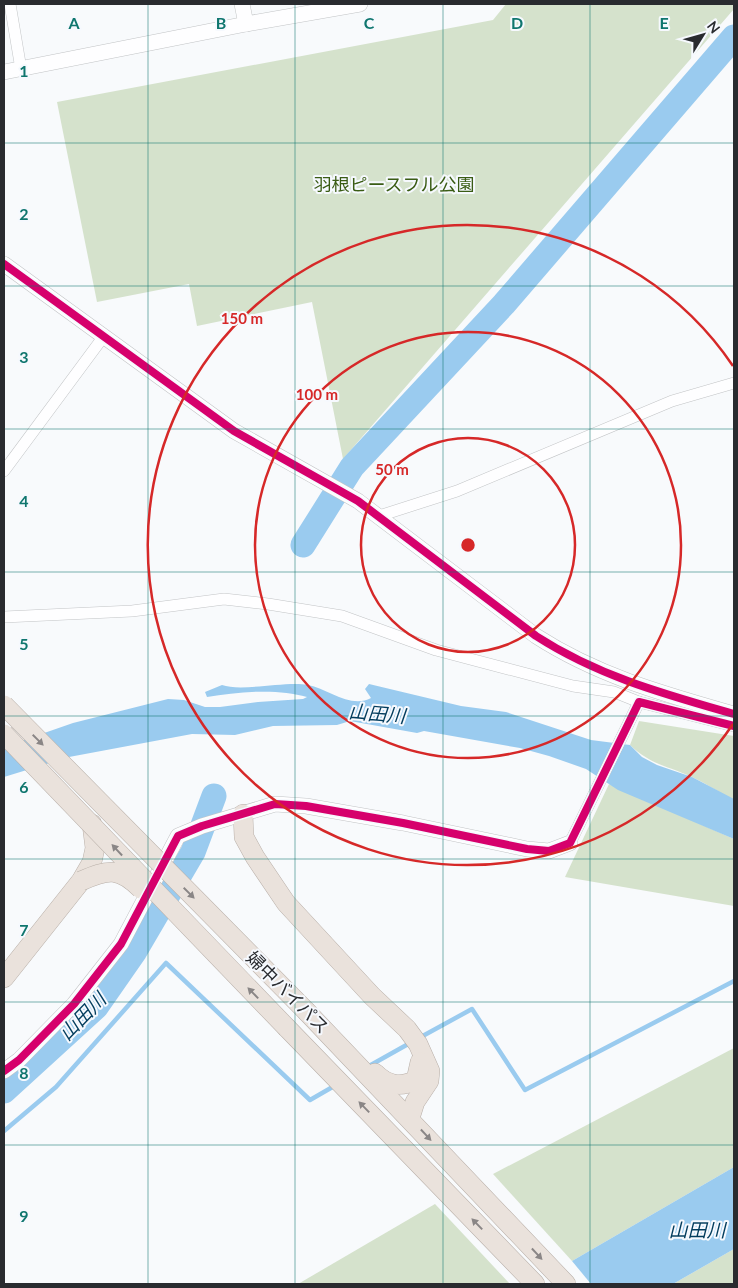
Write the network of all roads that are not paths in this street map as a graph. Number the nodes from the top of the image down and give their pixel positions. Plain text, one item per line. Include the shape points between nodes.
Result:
1 (22, 4) edge
2 (242, 4) edge
3 (360, 4) edge
4 (10, 5) edge
5 (246, 24) junction
6 (21, 69) junction
7 (4, 72) edge
8 (4, 264) edge
9 (104, 336) junction
10 (734, 383) edge
11 (4, 471) edge
12 (378, 516) junction
13 (4, 617) edge
14 (4, 705) edge
15 (637, 705) junction
16 (734, 714) edge
17 (734, 726) edge
18 (4, 734) edge
19 (235, 816) junction
20 (92, 824) junction
21 (570, 843) joint
22 (81, 882) junction
23 (215, 954) junction
24 (4, 978) edge
25 (308, 1012) junction
26 (418, 1044) junction
27 (4, 1071) edge
28 (410, 1118) junction
29 (535, 1284) edge
30 (566, 1284) edge

1 - 4 street
2 - 5 street
3 - 5 street
4 - 6 street
5 - 6 street
6 - 7 street
8 - 9 street
9 - 11 street
9 - 12 street via 234,431 358,500
10 - 12 street via 672,401 457,491
12 - 16 street via 567,656 637,686
13 - 15 street via 132,612 224,599 268,604 342,616 436,650 573,686 614,692
14 -> 25 highway, 婦中バイパス, bridge
15 - 17 street
15 - 21 street
18 - 20 highway, 婦中バイパス, bridge
19 - 21 street via 275,804 306,806 527,849 549,851
19 - 26 highway via 255,857 286,903
19 - 27 street via 178,836 121,944 74,1004
20 - 22 highway, bridge via 95,848 92,862
23 -> 20 highway, 婦中バイパス, bridge
22 - 23 highway, bridge via 110,871 124,874 181,928
22 - 24 highway
29 -> 23 highway, 婦中バイパス, bridge
25 - 26 highway via 347,1044 381,1079 394,1085 407,1085 416,1080 420,1066
25 - 28 highway, 婦中バイパス
26 - 28 highway via 430,1070
28 -> 30 highway, 婦中バイパス

